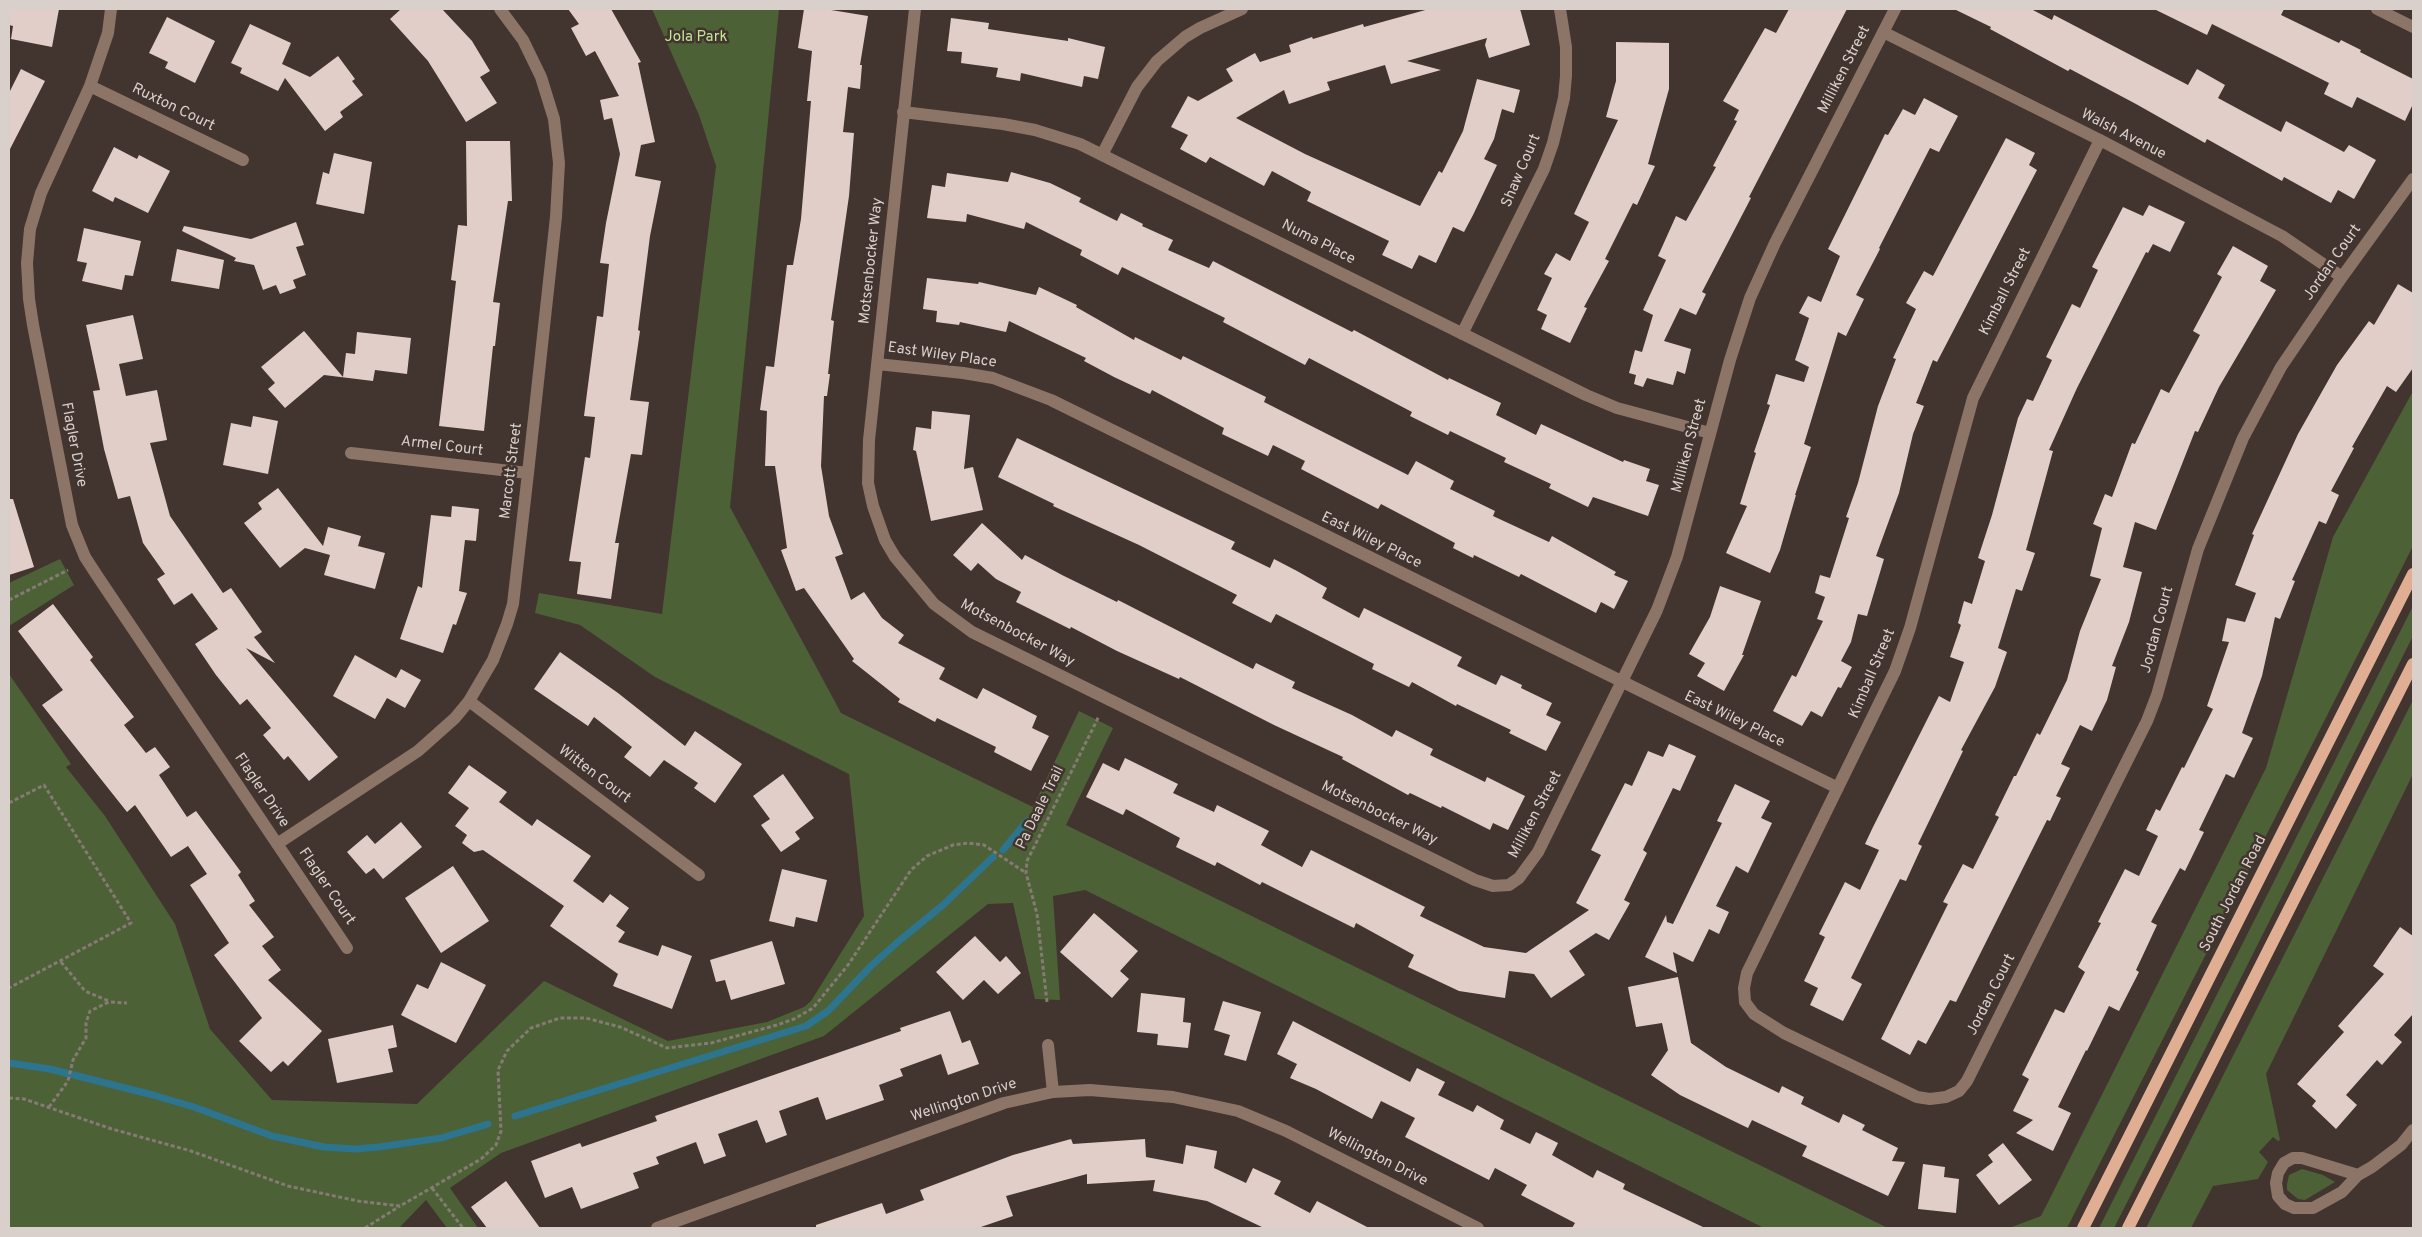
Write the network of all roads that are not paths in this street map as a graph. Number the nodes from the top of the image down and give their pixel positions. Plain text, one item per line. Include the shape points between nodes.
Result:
1 (112, 9) edge
2 (500, 9) edge
3 (914, 9) edge
4 (1242, 9) edge
5 (1560, 9) edge
6 (1895, 9) edge
7 (2377, 9) edge
8 (2413, 27) edge
9 (1883, 32) junction
10 (90, 86) junction
11 (904, 112) junction
12 (2100, 140) junction
13 (1103, 154) junction
14 (243, 160) dead end
15 (2413, 179) edge
16 (2342, 277) junction
17 (1462, 334) junction
18 (877, 364) junction
19 (1710, 433) junction
20 (351, 453) dead end
21 (528, 473) junction
22 (2413, 574) edge
23 (2413, 664) edge
24 (1620, 682) junction
25 (469, 701) junction
26 (1838, 788) junction
27 (277, 844) junction
28 (699, 875) dead end
29 (1509, 885) joint
30 (347, 948) dead end
31 (1048, 1045) dead end
32 (1052, 1092) junction
33 (1946, 1098) joint
34 (2413, 1130) edge
35 (2358, 1175) junction
36 (657, 1228) edge
37 (1478, 1228) edge
38 (2083, 1228) edge
39 (2128, 1228) edge

1 - 10 street, Flagler Drive via 108,33
2 - 21 street, Marcott Street via 523,40 541,77 554,119 558,156 556,225
3 - 11 street, Motsenbocker Way
4 - 13 street via 1185,37 1157,61 1137,86
5 - 17 street, Shaw Court via 1566,47 1566,76 1553,143 1540,177
6 - 9 street, Milliken Street
7 - 8 street
9 - 12 street, Walsh Avenue
9 - 19 street, Milliken Street via 1760,274 1730,360
10 - 14 street, Ruxton Court
10 - 27 street, Flagler Drive via 41,193 30,229 26,263 33,325 72,525 98,578
11 - 13 street, Numa Place via 1035,130
11 - 18 street, Motsenbocker Way
12 - 16 street, Walsh Avenue via 2282,236
12 - 26 street, Kimball Street via 1973,398 1902,653 1878,710
13 - 17 street, Numa Place
15 - 16 street, Jordan Court
16 - 33 street, Jordan Court via 2281,367 2243,438 2198,548 2157,695 2138,741 1967,1081 1959,1091
17 - 19 street, Numa Place via 1617,408
18 - 24 street, East Wiley Place via 993,378 1025,389
18 - 29 street, Motsenbocker Way via 869,440 868,482 873,506 895,557 934,604 972,632 1475,880 1493,886
19 - 24 street, Milliken Street via 1669,583
20 - 21 street, Armel Court
21 - 25 street, Marcott Street via 513,604 501,643
22 - 38 main road, South Jordan Road
23 - 39 main road
24 - 26 street, East Wiley Place
24 - 29 street, Milliken Street via 1538,852 1527,869
25 - 27 street, Marcott Street via 418,751
25 - 28 street, Witten Court
26 - 33 street, Kimball Street via 1747,973 1745,1002 1768,1024 1906,1093 1930,1100
27 - 30 street, Flagler Court
31 - 32 street
32 - 36 street, Wellington Drive via 1004,1103
32 - 37 street, Wellington Drive via 1090,1090 1150,1094 1238,1111 1286,1130
34 - 35 street via 2387,1157
35 - 35 street via 2293,1158 2278,1174 2278,1196 2294,1208 2313,1208 2342,1192

